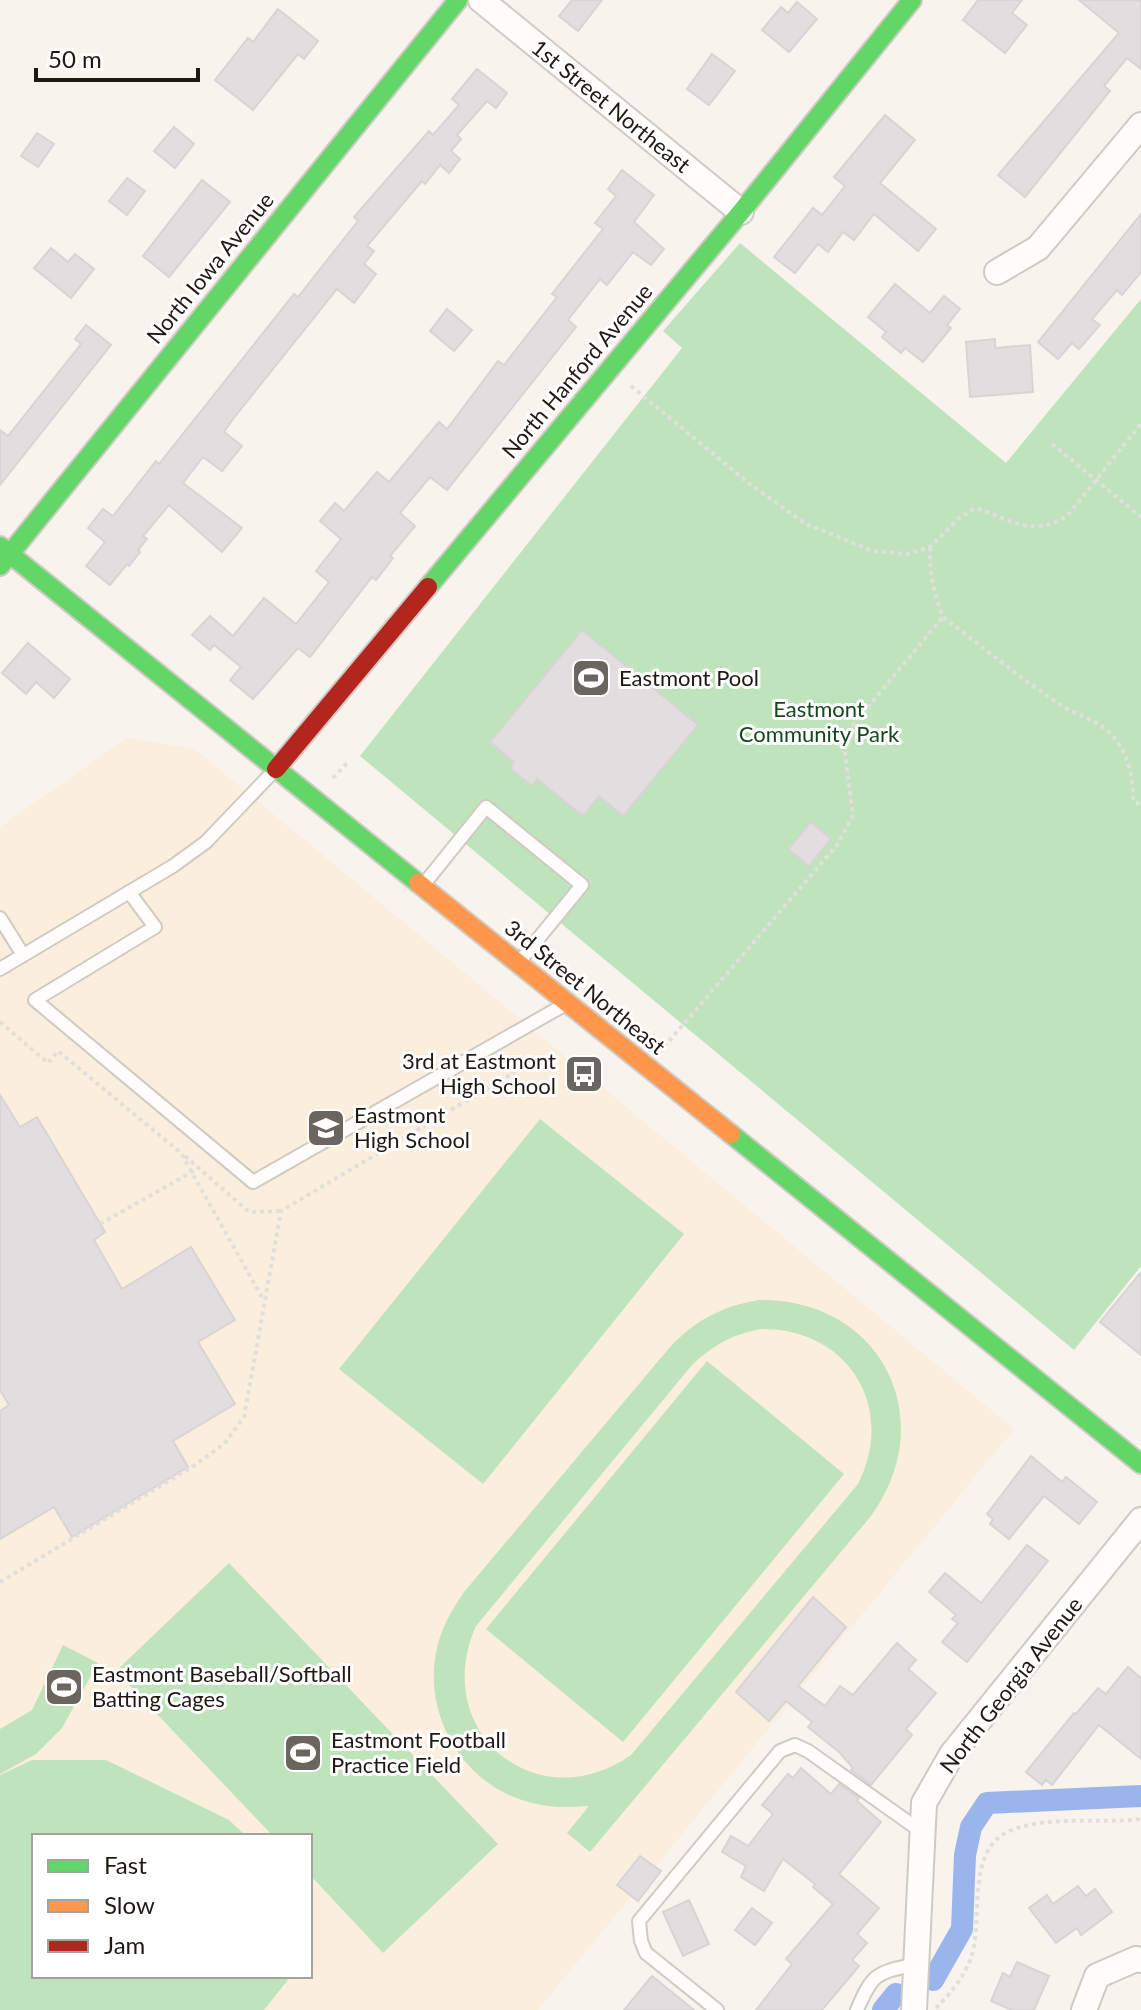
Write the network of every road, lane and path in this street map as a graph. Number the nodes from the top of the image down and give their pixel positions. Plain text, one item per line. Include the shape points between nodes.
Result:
1 (458, 0) edge
2 (481, 0) edge
3 (912, 0) edge
4 (1141, 125) edge
5 (741, 212) junction
6 (997, 272) dead end
7 (640, 394) dead end
8 (1141, 424) edge
9 (1052, 444) dead end
10 (1096, 480) junction
11 (1141, 517) edge
12 (930, 547) junction
13 (3, 556) edge
14 (943, 617) junction
15 (348, 762) dead end
16 (276, 769) junction
17 (333, 778) dead end
18 (1141, 806) edge
19 (422, 887) junction
20 (129, 892) junction
21 (0, 918) edge
22 (23, 955) junction
23 (518, 964) junction
24 (0, 969) edge
25 (567, 1003) junction
26 (0, 1022) edge
27 (515, 1052) dead end
28 (647, 1067) junction
29 (181, 1153) junction
30 (199, 1168) junction
31 (192, 1172) junction
32 (281, 1211) junction
33 (100, 1224) dead end
34 (265, 1304) junction
35 (1141, 1464) edge
36 (1141, 1520) edge
37 (0, 1582) edge
38 (1141, 1819) edge
39 (922, 1832) junction
40 (1141, 1960) edge
41 (916, 1964) junction
42 (717, 2010) edge
43 (857, 2010) edge
44 (914, 2010) edge
45 (934, 2010) edge
46 (1084, 2010) edge

1 - 13 street, North Iowa Avenue
2 - 5 street, 1st Street Northeast
3 - 5 street, North Hanford Avenue
4 - 6 street via 1038,248
5 - 16 street, North Hanford Avenue
7 - 12 path via 806,524 873,551 907,554
8 - 10 path
9 - 10 path
10 - 11 path
10 - 12 path via 1056,523 1024,527 975,508
12 - 14 path via 934,597
13 - 16 street, 3rd Street Northeast
14 - 18 path via 1059,704 1105,729 1129,765 1133,800
14 - 28 path via 847,732 853,816 837,845
15 - 17 path
16 - 19 street, 3rd Street Northeast
16 - 20 lane via 206,842
19 - 23 street, 3rd Street Northeast
19 - 23 lane via 486,807 582,885
20 - 22 lane
20 - 25 lane via 155,927 35,1000 253,1182
21 - 22 lane
22 - 24 lane
23 - 25 street, 3rd Street Northeast
25 - 28 street, 3rd Street Northeast
26 - 29 path via 48,1063 58,1051
27 - 32 path via 504,1057 513,1073
28 - 35 street, 3rd Street Northeast
29 - 30 path
29 - 31 path
30 - 31 path
30 - 32 path via 249,1212
31 - 33 path
31 - 34 path
32 - 34 path
34 - 37 path via 244,1417 224,1444
36 - 39 street, North Georgia Avenue via 952,1754 924,1803
38 - 45 path via 1028,1825 996,1838 987,1849 981,1874 971,1957 960,1981
39 - 41 street, North Georgia Avenue
39 - 42 lane via 808,1751 795,1745 780,1751 639,1921 646,1953
40 - 46 street via 1097,1976
41 - 43 lane via 875,1977
41 - 44 street, North Georgia Avenue

